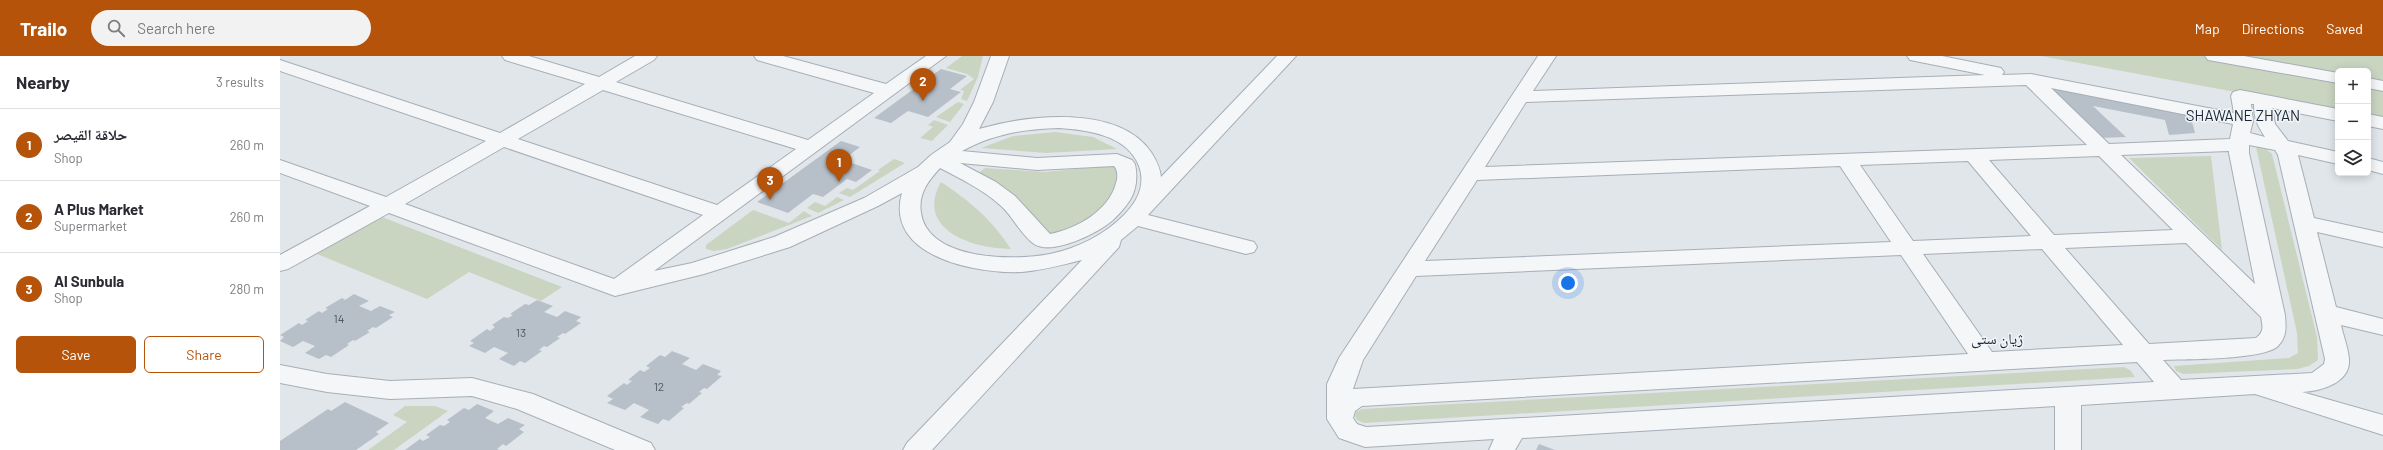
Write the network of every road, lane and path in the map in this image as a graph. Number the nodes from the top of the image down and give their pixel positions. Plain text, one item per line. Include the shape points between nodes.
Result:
1 (293, 56) edge
2 (511, 56) edge
3 (648, 56) edge
4 (763, 56) edge
5 (936, 56) edge
6 (1000, 56) edge
7 (1287, 56) edge
8 (1547, 56) edge
9 (1916, 56) edge
10 (2214, 56) edge
11 (280, 64) edge
12 (2335, 77) edge
13 (2031, 79) junction
14 (601, 83) junction
15 (2371, 84) edge
16 (2383, 86) edge
17 (889, 91) junction
18 (1520, 97) junction
19 (2251, 98) junction
20 (2335, 114) edge
21 (978, 118) junction
22 (2371, 121) edge
23 (2383, 123) edge
24 (1001, 129) junction
25 (2241, 134) junction
26 (502, 140) junction
27 (2284, 146) junction
28 (811, 147) junction
29 (2105, 150) junction
30 (1974, 156) junction
31 (2335, 157) edge
32 (940, 158) junction
33 (1846, 160) junction
34 (2371, 165) edge
35 (280, 166) edge
36 (2383, 168) edge
37 (1471, 174) junction
38 (871, 202) junction
39 (388, 205) junction
40 (909, 206) junction
41 (720, 213) junction
42 (1134, 218) junction
43 (2305, 223) junction
44 (2192, 236) junction
45 (2383, 240) edge
46 (2048, 242) junction
47 (1246, 248) dead end
48 (1907, 248) junction
49 (280, 264) edge
50 (1408, 269) junction
51 (615, 288) junction
52 (2326, 313) junction
53 (2273, 315) junction
54 (2383, 327) edge
55 (2144, 354) junction
56 (1986, 362) junction
57 (280, 374) edge
58 (2250, 386) junction
59 (2176, 390) junction
60 (2068, 397) junction
61 (1340, 412) junction
62 (2383, 424) edge
63 (1508, 439) edge
64 (642, 450) edge
65 (916, 450) edge
66 (2068, 450) edge

1 - 11 street
2 - 14 street
3 - 14 street
4 - 17 street
5 - 17 street
6 - 21 street
7 - 42 street
8 - 18 street
9 - 13 street
10 - 12 street
11 - 26 street
13 - 18 street
13 - 25 street
13 - 29 street
14 - 26 street
14 - 28 street
15 - 16 street
17 - 28 street
18 - 37 street
19 - 20 street
19 - 25 street
19 - 27 street via 2266,124
21 - 24 street via 980,126 989,130
21 - 32 street via 972,128
22 - 23 street
24 - 32 street
24 - 42 street via 1028,124 1067,123 1102,129 1124,139 1144,156 1151,174 1149,194
25 - 27 street
25 - 29 street
25 - 53 street via 2240,162
26 - 39 street
26 - 41 street
27 - 31 street
27 - 43 street
28 - 41 street
29 - 30 street
29 - 44 street
30 - 33 street
30 - 46 street
32 - 32 street via 1001,195 1026,219 1040,238 1047,241 1078,232 1106,215 1124,195 1128,181 1125,164 1117,160 1037,164
32 - 38 street
32 - 40 street via 912,192
33 - 37 street
33 - 48 street
34 - 36 street
35 - 39 street
37 - 50 street
38 - 40 street via 892,197 903,200
38 - 51 street via 782,242 696,269
39 - 49 street
39 - 51 street
40 - 42 street via 914,227 931,244 958,258 992,264 1030,264 1068,256 1102,242
41 - 51 street
42 - 47 street
42 - 65 street
43 - 45 street
43 - 52 street
44 - 46 street
44 - 53 street
46 - 48 street
46 - 55 street
48 - 50 street
48 - 56 street
50 - 61 street via 1344,371 1340,384
52 - 54 street
52 - 58 street via 2337,359 2332,374 2312,382
53 - 55 street via 2274,335 2260,346
55 - 56 street
55 - 59 street
56 - 61 street via 1356,397 1343,406
57 - 64 street via 327,383 390,390 472,387 524,401
58 - 59 street
58 - 62 street
59 - 60 street
60 - 63 street
60 - 66 street
61 - 63 street via 1340,419 1348,431 1365,437

